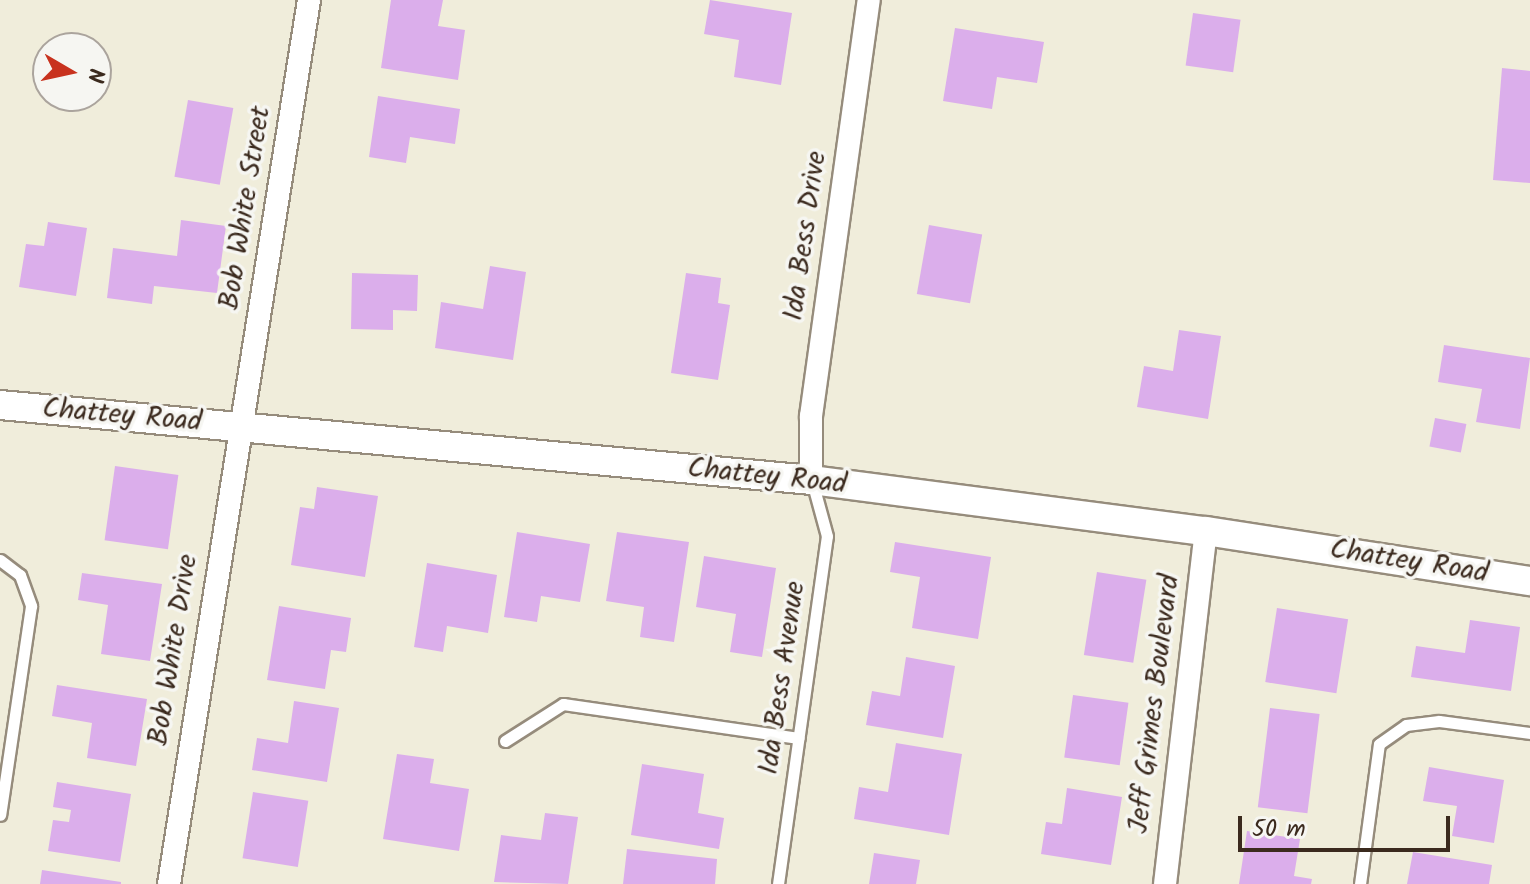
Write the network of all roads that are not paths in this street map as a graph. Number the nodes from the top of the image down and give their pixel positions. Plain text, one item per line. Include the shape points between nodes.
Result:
1 (309, 0) edge
2 (869, 0) edge
3 (0, 405) edge
4 (241, 426) junction
5 (811, 480) junction
6 (1206, 531) junction
7 (0, 560) edge
8 (1530, 581) edge
9 (1530, 733) edge
10 (799, 738) junction
11 (505, 741) dead end
12 (0, 815) edge
13 (169, 884) edge
14 (778, 884) edge
15 (1165, 884) edge
16 (1360, 884) edge

1 - 4 street, Bob White Street
2 - 5 street, Ida Bess Drive via 811,416
3 - 4 street, Chattey Road
4 - 5 street, Chattey Road
4 - 13 street, Bob White Drive
5 - 6 street, Chattey Road
5 - 10 lane, Ida Bess Avenue via 827,536
6 - 8 street, Chattey Road
6 - 15 street, Jeff Grimes Boulevard
7 - 12 lane via 20,575 31,606
9 - 16 lane via 1439,721 1406,725 1379,744
10 - 11 lane via 563,704
10 - 14 lane, Ida Bess Avenue

